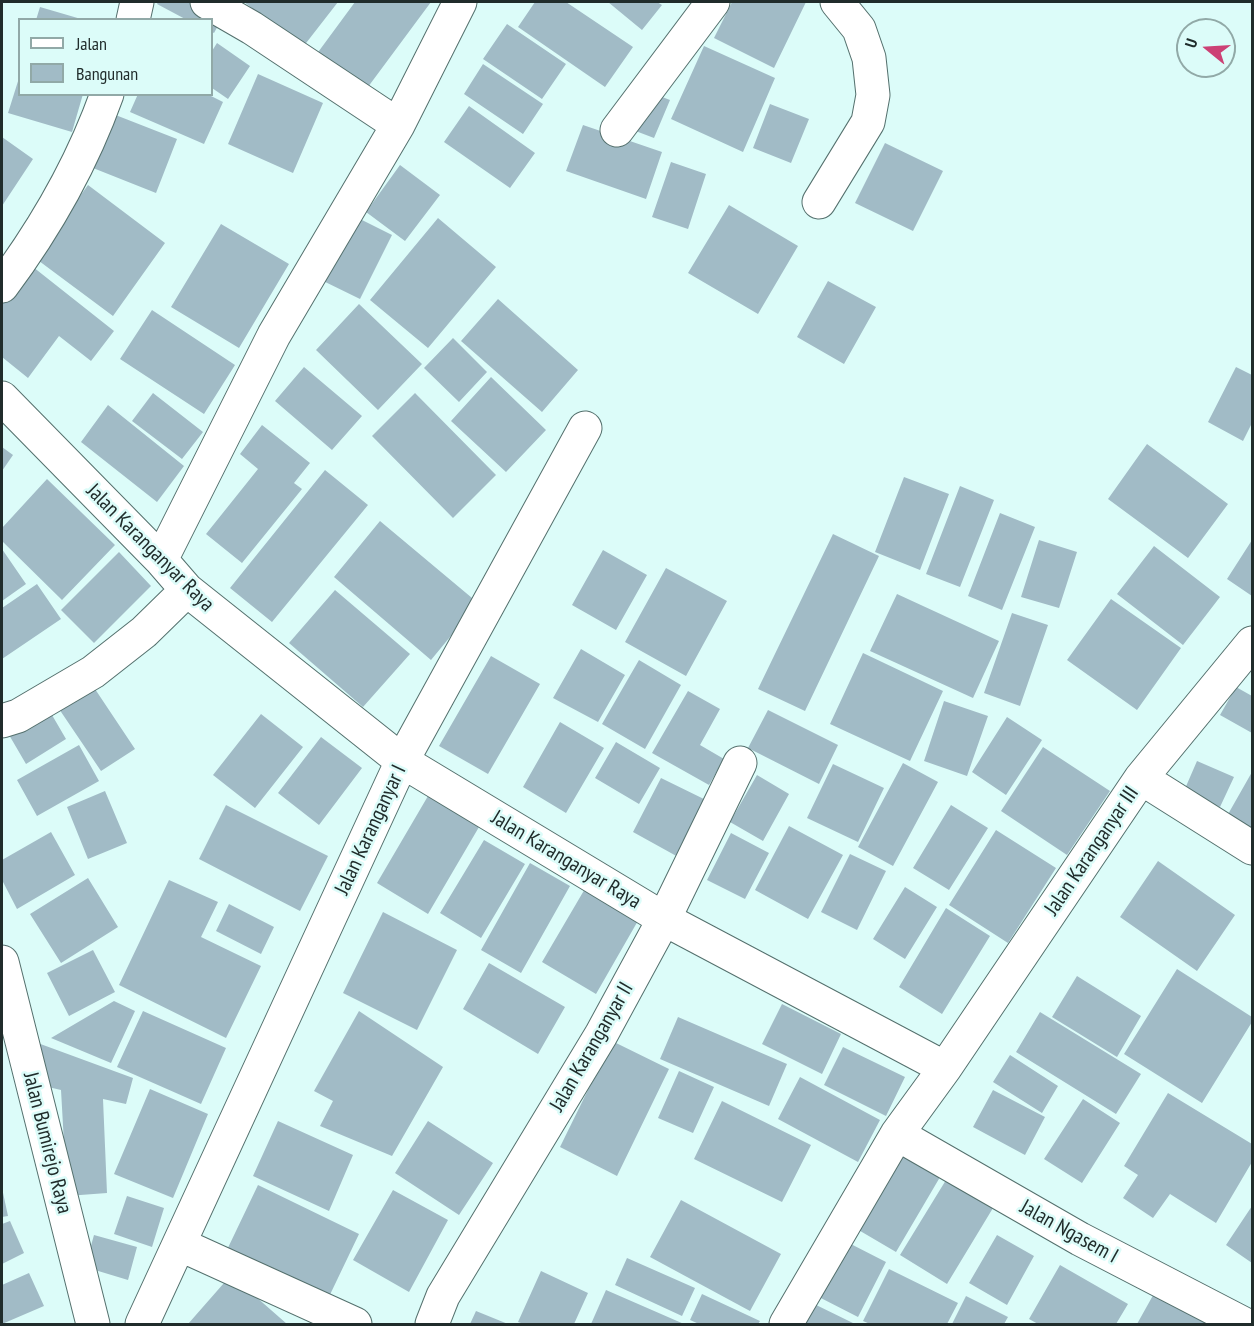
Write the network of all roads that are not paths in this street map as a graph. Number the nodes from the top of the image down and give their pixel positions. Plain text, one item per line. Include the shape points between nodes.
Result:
1 (137, 2) edge
2 (207, 2) edge
3 (460, 2) edge
4 (713, 2) edge
5 (837, 2) edge
6 (133, 18) edge
7 (106, 96) edge
8 (398, 125) junction
9 (617, 130) dead end
10 (819, 202) dead end
11 (2, 286) edge
12 (2, 398) edge
13 (585, 428) dead end
14 (161, 560) junction
15 (187, 590) junction
16 (1252, 643) edge
17 (2, 722) edge
18 (402, 762) junction
19 (740, 763) dead end
20 (1141, 778) junction
21 (1252, 848) edge
22 (664, 919) junction
23 (2, 962) edge
24 (945, 1068) junction
25 (897, 1134) junction
26 (179, 1244) junction
27 (93, 1324) edge
28 (142, 1324) edge
29 (355, 1324) edge
30 (432, 1324) edge
31 (786, 1324) edge
32 (1244, 1324) edge

1 - 6 street
2 - 8 street
3 - 8 street
4 - 9 street
5 - 10 street via 859,29 869,58 873,95 867,122
7 - 11 street via 72,176
8 - 14 street via 274,335
12 - 14 street, Jalan Karanganyar Raya
13 - 18 street, Jalan Karanganyar I
14 - 15 street, Jalan Karanganyar Raya
15 - 17 street via 144,632 93,672
15 - 18 street, Jalan Karanganyar Raya
16 - 20 street, Jalan Karanganyar III
18 - 22 street, Jalan Karanganyar Raya
18 - 26 street, Jalan Karanganyar I
19 - 22 street, Jalan Karanganyar II
20 - 21 street
20 - 24 street, Jalan Karanganyar III
22 - 24 street, Jalan Karanganyar Raya
22 - 30 street, Jalan Karanganyar II via 602,1035 443,1296
23 - 27 street, Jalan Bumirejo Raya
24 - 25 street
25 - 31 street
25 - 32 street, Jalan Ngasem I via 1080,1239
26 - 28 street, Jalan Karanganyar I
26 - 29 street

